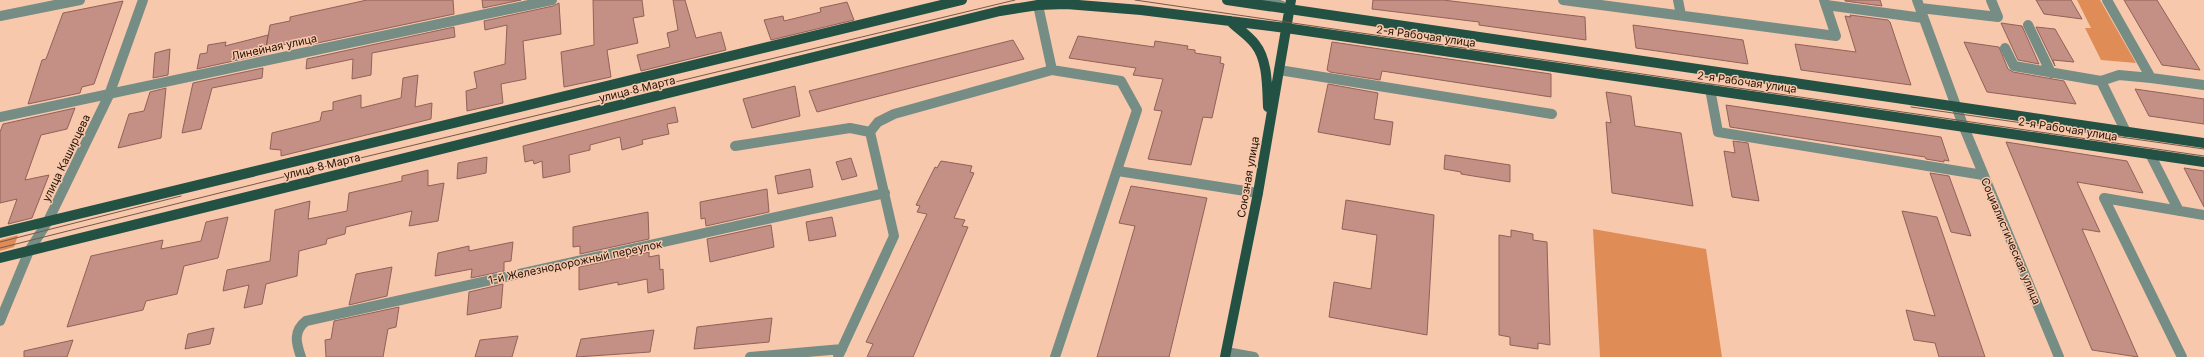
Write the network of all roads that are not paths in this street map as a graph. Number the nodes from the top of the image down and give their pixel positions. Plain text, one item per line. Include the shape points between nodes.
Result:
1 (80, 0) edge
2 (143, 0) edge
3 (552, 0) edge
4 (962, 0) edge
5 (1227, 0) edge
6 (1267, 0) edge
7 (1564, 0) edge
8 (1678, 0) edge
9 (1991, 0) edge
10 (2107, 0) edge
11 (1825, 2) edge
12 (1290, 4) edge
13 (1919, 4) edge
14 (1038, 5) junction
15 (1681, 15) junction
16 (0, 16) edge
17 (1923, 18) junction
18 (1230, 21) junction
19 (2028, 25) dead end
20 (1286, 28) junction
21 (2005, 48) dead end
22 (1052, 70) junction
23 (1279, 70) junction
24 (2051, 73) junction
25 (2151, 78) junction
26 (2101, 81) junction
27 (2204, 85) edge
28 (1710, 89) junction
29 (109, 95) junction
30 (1956, 107) junction
31 (1552, 114) dead end
32 (0, 117) edge
33 (1963, 126) junction
34 (870, 132) junction
35 (2126, 132) junction
36 (1268, 137) junction
37 (2204, 143) edge
38 (735, 146) dead end
39 (2150, 154) junction
40 (2204, 162) edge
41 (1118, 171) junction
42 (1983, 175) junction
43 (885, 193) junction
44 (1258, 193) junction
45 (2178, 211) junction
46 (2204, 215) edge
47 (48, 221) junction
48 (0, 233) edge
49 (29, 251) junction
50 (0, 258) edge
51 (0, 321) edge
52 (840, 353) edge
53 (1226, 354) edge
54 (301, 357) edge
55 (750, 357) edge
56 (1055, 357) edge
57 (1254, 357) edge
58 (2059, 357) edge
59 (2182, 357) edge

1 - 16 street
2 - 29 street, улица Каширцева
3 - 29 street, Линейная улица
4 - 47 main road, улица 8 Марта
5 - 12 main road
6 - 12 street
7 - 15 street
8 - 15 street
9 - 13 street via 1998,17
10 - 25 street
11 - 15 street via 1836,36
11 - 17 street
12 - 20 main road, Союзная улица
12 - 30 main road, 2-я Рабочая улица
13 - 17 street, Социалистическая улица
14 - 18 main road, улица 8 Марта via 1104,6
14 - 22 street
14 - 49 main road, улица 8 Марта via 1000,11
17 - 30 street, Социалистическая улица
18 - 20 main road, улица 8 Марта
18 - 36 main road via 1259,50 1267,89
19 - 24 street
20 - 23 main road, Союзная улица
20 - 28 main road, 2-я Рабочая улица
21 - 24 street via 2014,66
22 - 34 street via 894,114 878,122
22 - 41 street via 1121,81 1137,110
23 - 31 street
23 - 36 main road, Союзная улица
24 - 26 street
25 - 26 street via 2122,75 2109,76
25 - 27 street
26 - 35 street
28 - 33 main road, 2-я Рабочая улица
28 - 42 street via 1718,132
29 - 32 street, Линейная улица
29 - 47 street, улица Каширцева
30 - 33 street, Социалистическая улица
30 - 35 main road, 2-я Рабочая улица
33 - 39 main road, 2-я Рабочая улица
33 - 42 street, Социалистическая улица
34 - 38 street via 850,128
34 - 43 street
35 - 37 main road, 2-я Рабочая улица
36 - 44 main road, Союзная улица
39 - 40 main road, 2-я Рабочая улица
39 - 45 street
41 - 44 street
41 - 56 street
42 - 58 street, Социалистическая улица
43 - 52 street via 894,236
43 - 54 street, 1-й Железнодорожный переулок via 306,321 297,331 296,345
44 - 53 main road, Союзная улица
45 - 46 street
45 - 59 street via 2104,198
47 - 48 main road, улица 8 Марта
47 - 49 street, улица Каширцева
49 - 50 main road, улица 8 Марта
49 - 51 street, улица Каширцева
52 - 55 street
53 - 57 street

